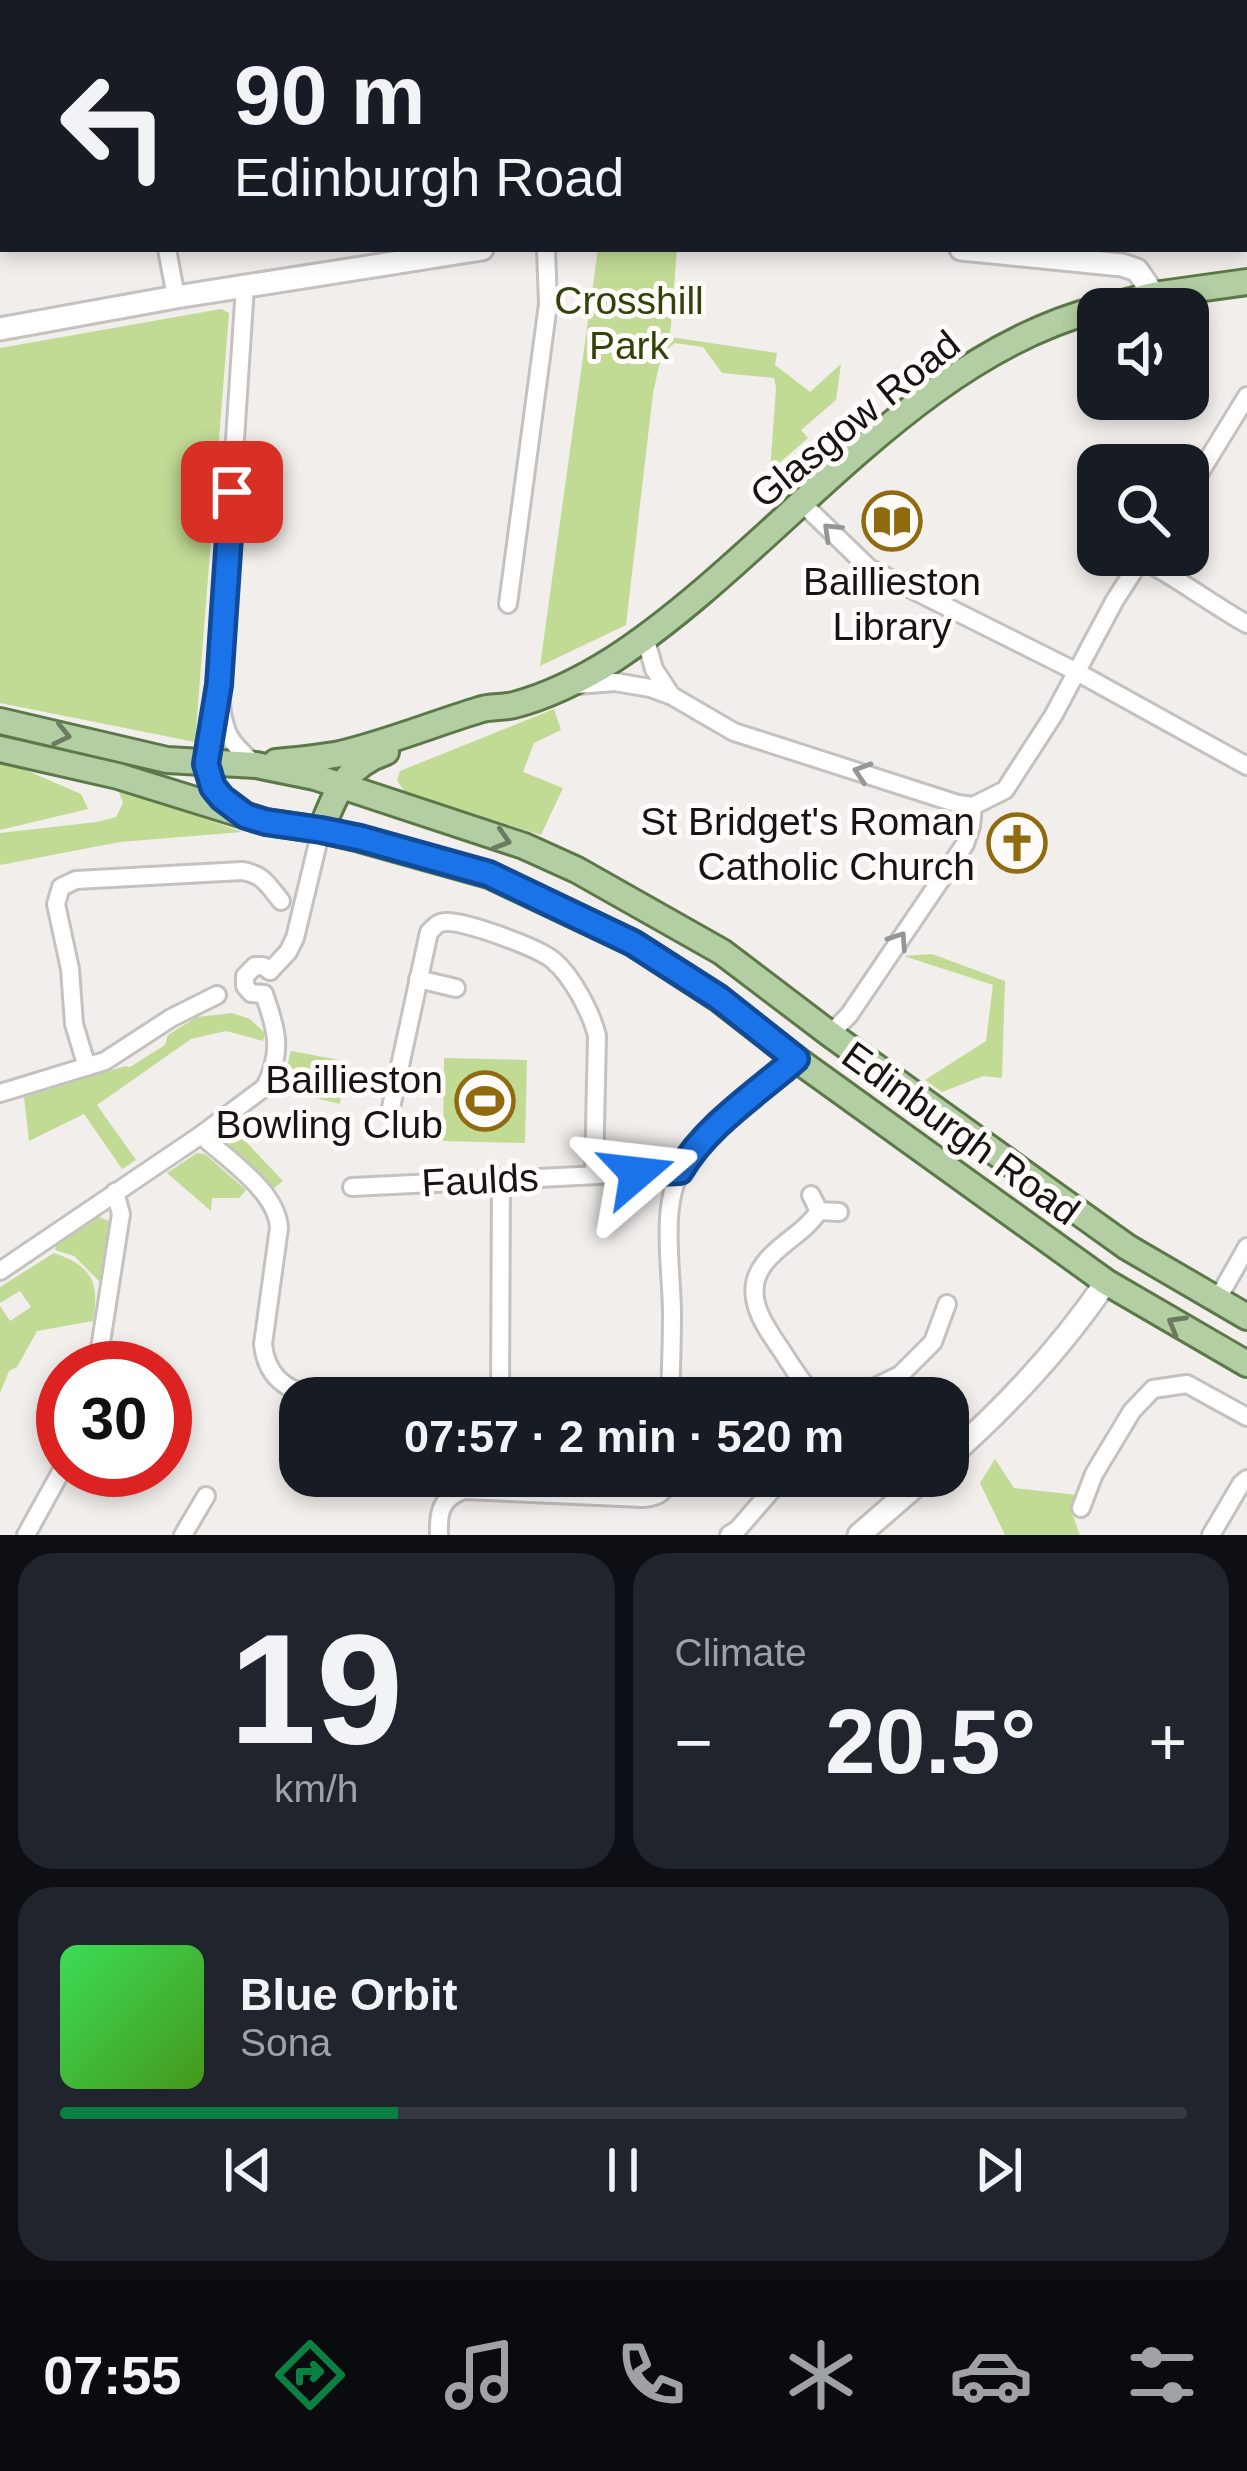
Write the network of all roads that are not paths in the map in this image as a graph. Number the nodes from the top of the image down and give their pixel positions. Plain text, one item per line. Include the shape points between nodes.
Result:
1 (168, 252) edge
2 (546, 252) edge
3 (1010, 252) edge
4 (423, 254) edge
5 (1043, 254) edge
6 (1247, 282) edge
7 (245, 286) junction
8 (1149, 288) edge
9 (1204, 288) edge
10 (176, 297) junction
11 (1077, 315) edge
12 (0, 329) edge
13 (1247, 396) edge
14 (1209, 458) edge
15 (803, 504) junction
16 (1130, 576) edge
17 (1175, 576) edge
18 (508, 604) dead end
19 (1247, 625) edge
20 (645, 637) junction
21 (1077, 672) junction
22 (219, 685) junction
23 (566, 685) junction
24 (672, 696) junction
25 (498, 709) junction
26 (0, 721) edge
27 (415, 744) junction
28 (0, 748) edge
29 (206, 764) junction
30 (256, 765) junction
31 (1247, 766) edge
32 (340, 784) junction
33 (391, 804) junction
34 (973, 806) junction
35 (246, 816) junction
36 (325, 820) junction
37 (280, 901) dead end
38 (270, 971) junction
39 (418, 979) junction
40 (456, 988) dead end
41 (265, 994) junction
42 (217, 995) dead end
43 (830, 1034) junction
44 (796, 1059) junction
45 (87, 1067) junction
46 (0, 1093) edge
47 (390, 1112) dead end
48 (200, 1135) junction
49 (680, 1171) junction
50 (594, 1174) junction
51 (501, 1178) junction
52 (352, 1187) dead end
53 (116, 1192) junction
54 (839, 1212) dead end
55 (1127, 1247) junction
56 (1247, 1247) edge
57 (0, 1271) edge
58 (1106, 1282) junction
59 (1217, 1300) junction
60 (947, 1304) dead end
61 (1247, 1317) edge
62 (101, 1341) edge
63 (1245, 1358) edge
64 (500, 1377) edge
65 (670, 1377) edge
66 (801, 1377) edge
67 (898, 1377) edge
68 (279, 1382) edge
69 (1247, 1417) edge
70 (969, 1439) edge
71 (1247, 1479) edge
72 (206, 1496) dead end
73 (47, 1497) edge
74 (449, 1497) edge
75 (765, 1497) edge
76 (903, 1497) edge
77 (1081, 1508) dead end
78 (737, 1533) edge
79 (26, 1535) edge
80 (183, 1535) edge
81 (439, 1535) edge
82 (859, 1535) edge
83 (1211, 1535) edge

1 - 10 street
2 - 18 street via 548,304
3 - 5 street
4 - 7 street
5 - 8 street via 1137,270
6 - 9 main road, Glasgow Road
7 - 10 street
7 - 22 street
10 - 12 street
11 - 15 main road, Glasgow Road via 983,358 933,392
13 - 14 street
15 - 20 main road, Glasgow Road
21 -> 15 street via 869,568
16 - 21 street
17 - 19 street
20 - 23 main road, Glasgow Road
20 - 24 street
21 - 31 street
21 - 34 street via 1005,790
22 - 29 street
22 - 30 street via 228,736
23 - 24 street via 615,682
23 - 25 main road, Glasgow Road
34 -> 24 street via 734,732
25 - 27 main road via 477,725
25 - 30 main road via 339,754
26 -> 29 main road
27 - 32 main road via 372,757
27 - 33 main road via 391,757 380,775
28 - 35 main road, Edinburgh Road
29 - 30 main road
29 - 35 main road via 213,787
30 - 32 main road, Edinburgh Road
30 - 36 main road via 319,792
32 - 33 main road, Edinburgh Road
32 - 36 main road
33 -> 43 main road, Edinburgh Road via 577,870 722,952
43 -> 34 street via 965,844
35 - 36 main road, Edinburgh Road
36 - 38 street via 296,938
36 - 44 main road, Edinburgh Road via 489,874 614,934 719,998
37 - 45 street via 263,877 242,871 61,887 56,904
38 - 41 street
38 - 41 street via 255,966 244,976 251,993
39 - 40 street
39 - 47 street
39 - 50 street via 429,932 444,922 507,938 559,965 597,1036
41 - 48 street via 278,1042 271,1076
42 - 45 street
43 - 44 main road
43 - 55 main road, Edinburgh Road
44 - 49 street
44 - 58 main road, Edinburgh Road
45 - 46 street
48 - 53 street
48 - 68 street via 278,1214 263,1345
49 - 50 street, Faulds
49 - 65 street via 669,1237
50 - 51 street, Faulds
51 - 52 street, Faulds
51 - 64 street
53 - 57 street
53 - 62 street via 121,1214
54 - 66 street via 815,1203 802,1232 758,1274 754,1295 764,1324
55 - 58 main road
55 - 59 main road, Edinburgh Road
56 - 59 street
63 -> 58 main road, Edinburgh Road
58 - 70 street via 1072,1332
59 - 61 main road, Edinburgh Road
60 - 67 street via 933,1342
69 - 77 street via 1187,1384 1153,1390 1094,1474
71 - 83 street
72 - 80 street
73 - 79 street
74 - 81 street
75 - 78 street
76 - 82 street

